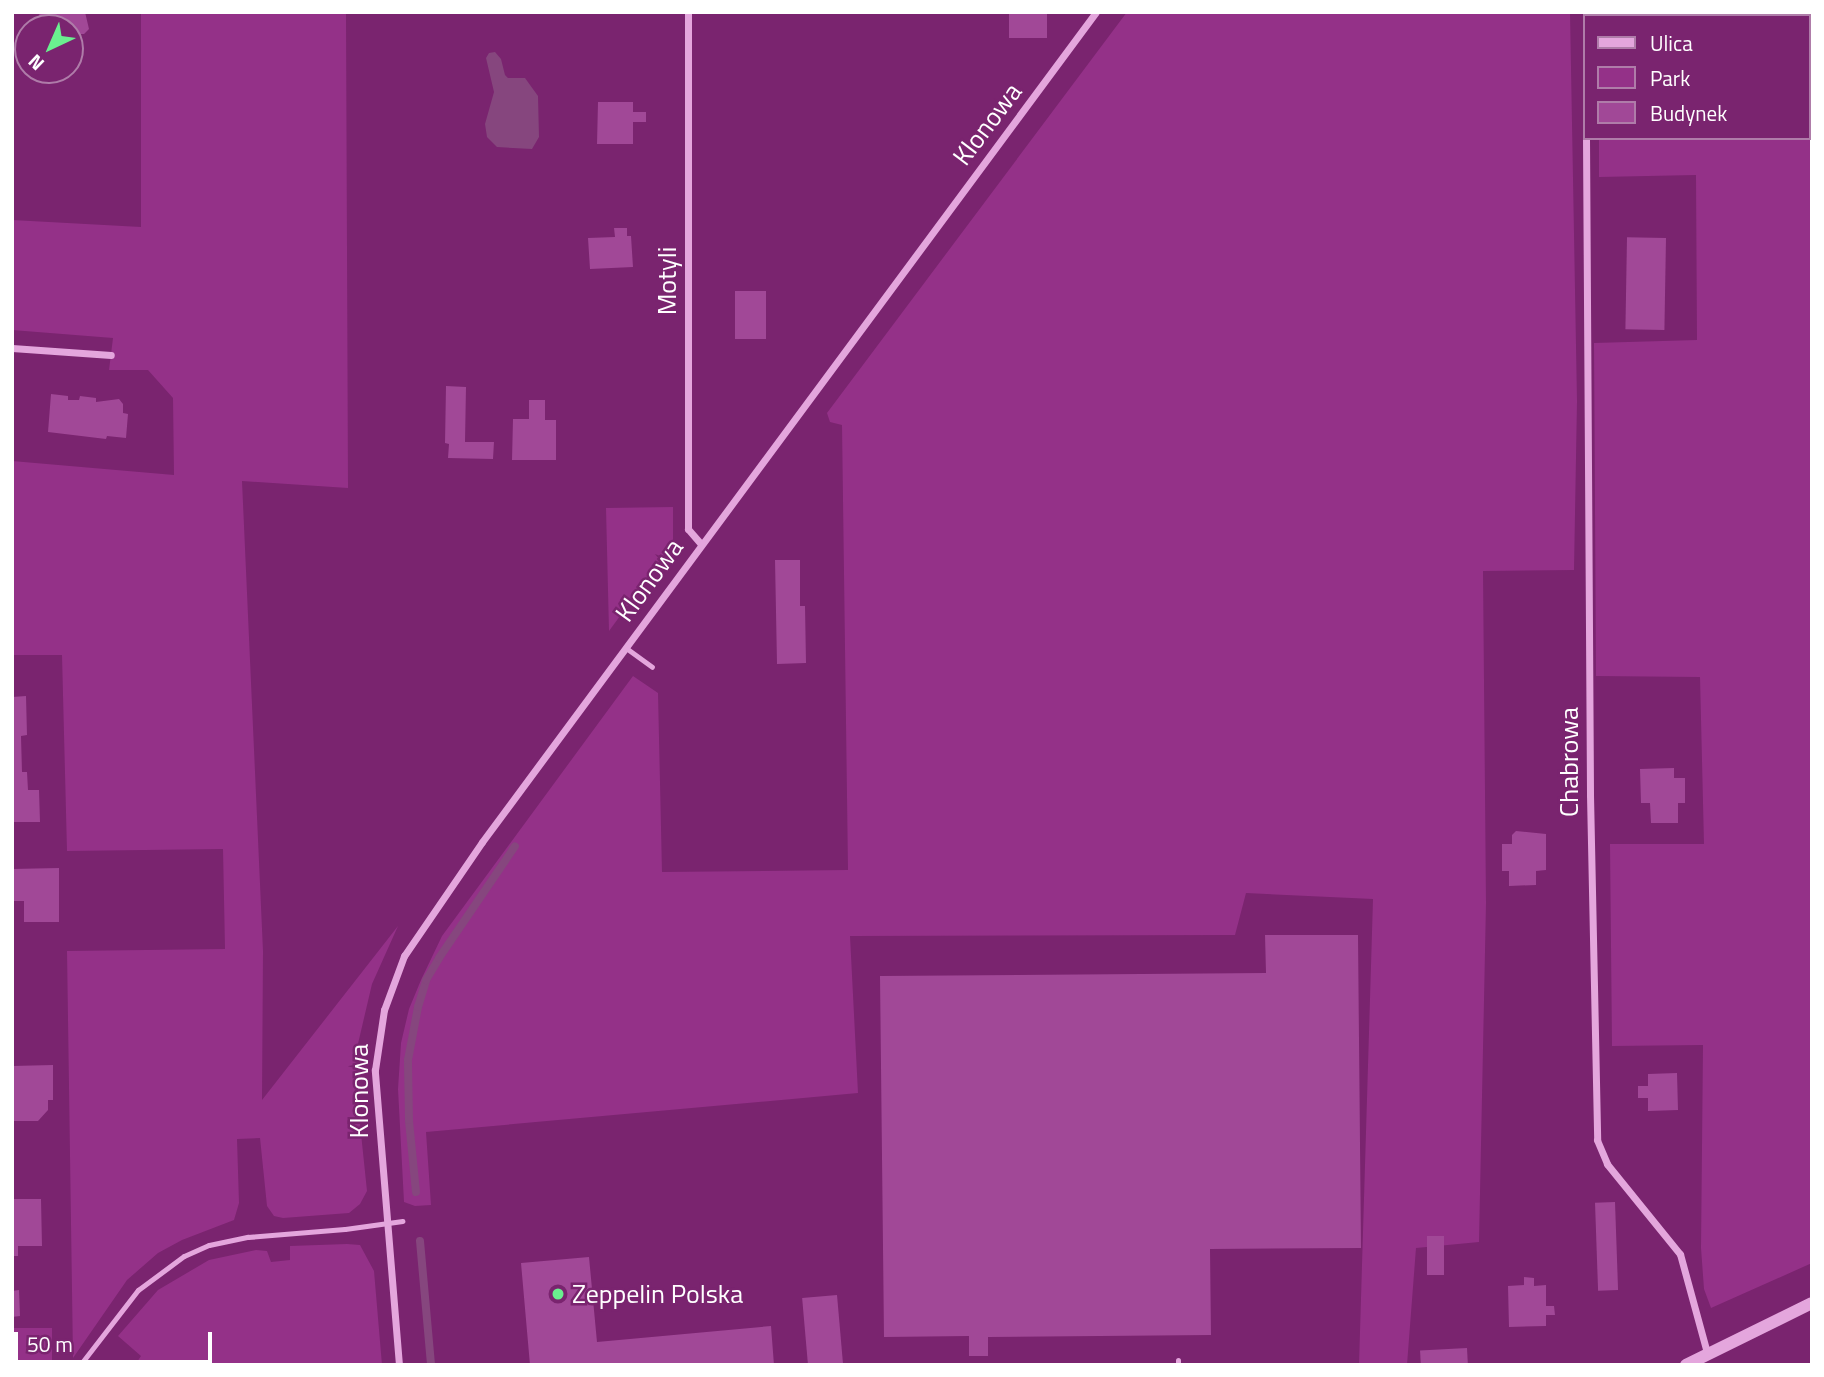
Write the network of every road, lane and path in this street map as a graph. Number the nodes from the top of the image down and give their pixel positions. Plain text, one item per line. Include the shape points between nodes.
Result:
1 (688, 12) edge
2 (1096, 12) edge
3 (1587, 140) edge
4 (12, 348) edge
5 (111, 355) dead end
6 (701, 544) junction
7 (626, 648) junction
8 (652, 667) dead end
9 (402, 1221) dead end
10 (386, 1224) junction
11 (1812, 1303) edge
12 (1707, 1353) junction
13 (80, 1365) edge
14 (399, 1365) edge
15 (1686, 1365) edge

1 - 6 street, Motyli via 688,529
2 - 6 street, Klonowa
3 - 12 street, Chabrowa via 1597,1140 1607,1164 1680,1254
4 - 5 street
6 - 7 street, Klonowa
7 - 8 lane
7 - 10 street, Klonowa via 422,926 396,972 379,1031 375,1070
9 - 10 lane
10 - 13 lane via 248,1237 184,1256 138,1290
10 - 14 street, Klonowa
11 - 12 street
12 - 15 street

